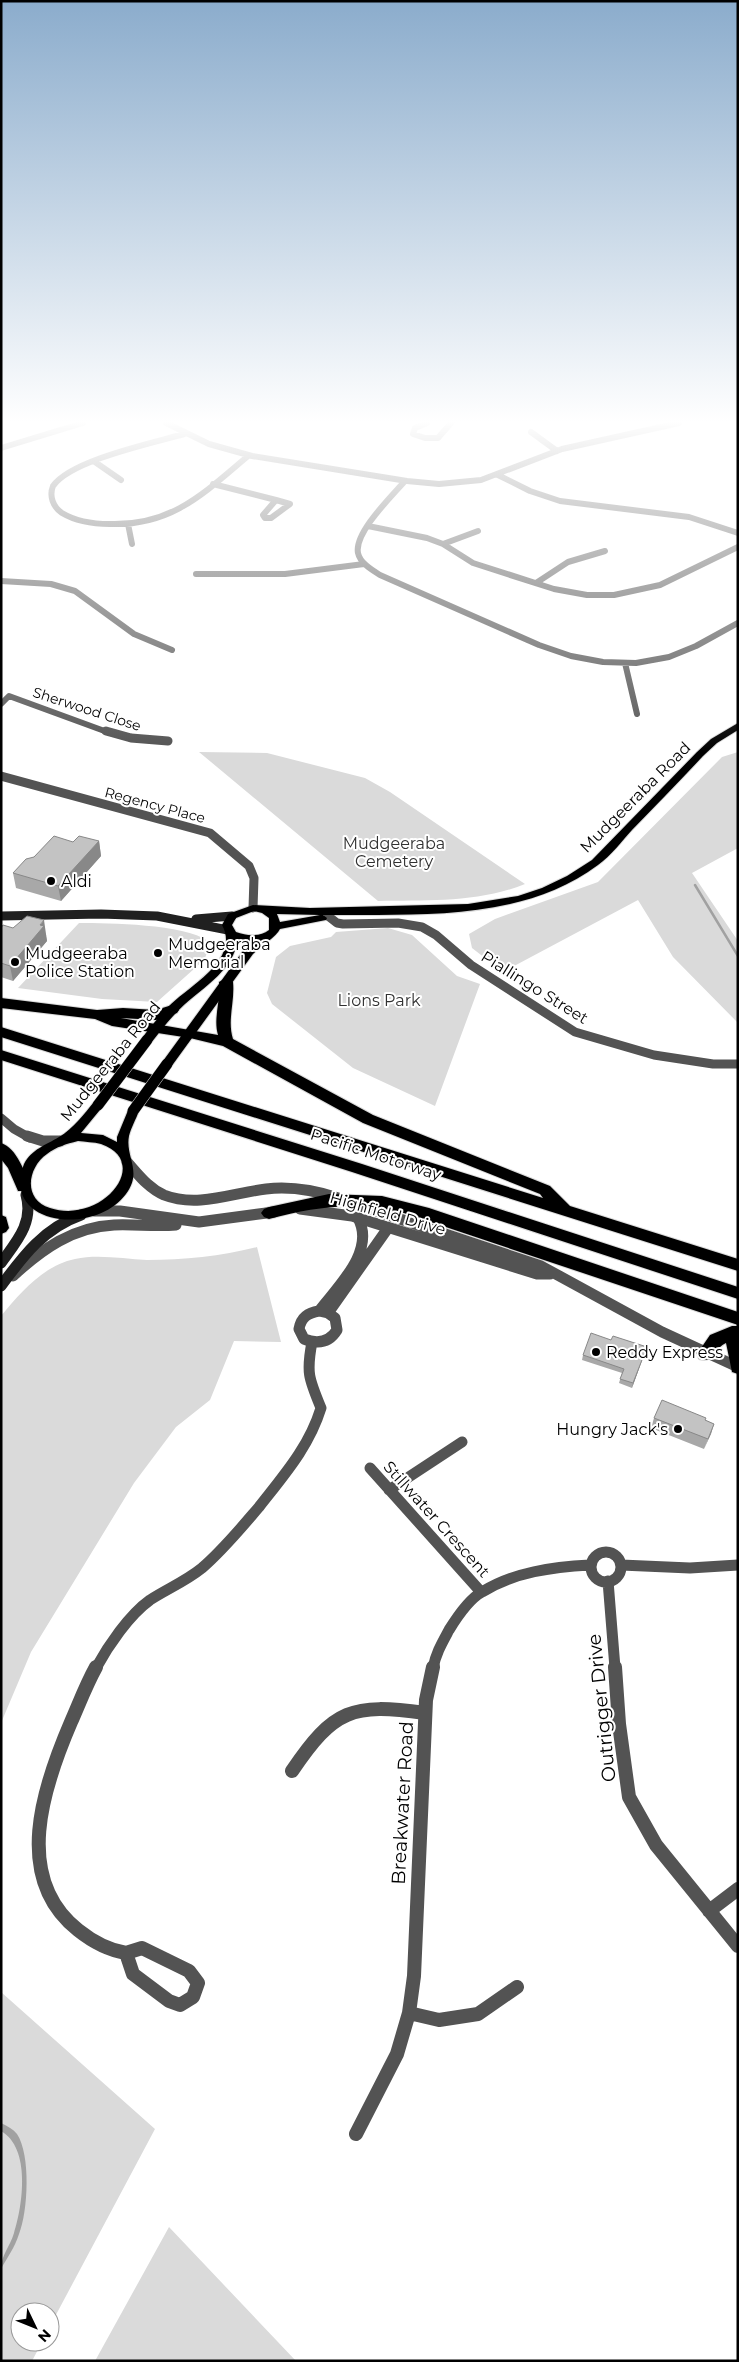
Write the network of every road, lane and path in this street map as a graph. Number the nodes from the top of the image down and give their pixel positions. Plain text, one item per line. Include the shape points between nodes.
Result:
1 (130, 533) edge
2 (362, 533) edge
3 (404, 533) edge
4 (472, 533) edge
5 (132, 544) dead end
6 (443, 544) junction
7 (738, 547) edge
8 (605, 551) dead end
9 (364, 564) junction
10 (196, 574) dead end
11 (1, 581) edge
12 (536, 584) junction
13 (738, 623) edge
14 (172, 650) dead end
15 (625, 663) junction
16 (1, 704) edge
17 (637, 714) dead end
18 (735, 731) edge
19 (168, 741) dead end
20 (1, 776) edge
21 (253, 908) junction
22 (265, 910) junction
23 (346, 912) junction
24 (1, 916) edge
25 (232, 916) junction
26 (328, 916) junction
27 (170, 918) junction
28 (276, 926) junction
29 (230, 932) junction
30 (263, 938) junction
31 (226, 982) junction
32 (1, 1003) edge
33 (172, 1010) junction
34 (97, 1015) junction
35 (156, 1028) junction
36 (1, 1032) edge
37 (190, 1032) junction
38 (227, 1042) junction
39 (1, 1055) edge
40 (738, 1064) edge
41 (1, 1118) edge
42 (62, 1140) junction
43 (1, 1148) edge
44 (127, 1161) junction
45 (25, 1191) junction
46 (336, 1198) junction
47 (567, 1210) junction
48 (269, 1212) junction
49 (378, 1212) junction
50 (90, 1213) junction
51 (358, 1218) junction
52 (1, 1221) edge
53 (199, 1222) junction
54 (1, 1228) edge
55 (388, 1228) junction
56 (1, 1263) edge
57 (738, 1265) edge
58 (550, 1274) junction
59 (1, 1287) edge
60 (738, 1293) edge
61 (324, 1312) junction
62 (736, 1329) edge
63 (312, 1342) junction
64 (705, 1354) junction
65 (738, 1367) edge
66 (462, 1442) dead end
67 (370, 1468) dead end
68 (389, 1490) junction
69 (590, 1564) junction
70 (738, 1564) edge
71 (621, 1565) junction
72 (608, 1581) junction
73 (481, 1592) junction
74 (425, 1713) junction
75 (292, 1771) dead end
76 (738, 1889) edge
77 (709, 1911) junction
78 (738, 1946) edge
79 (126, 1953) junction
80 (517, 1987) dead end
81 (410, 2013) junction
82 (356, 2134) dead end

1 - 5 street
2 - 9 street via 357,544
3 - 6 street
4 - 6 street
6 - 12 street via 473,563
7 - 12 street via 682,576 636,592 587,595
8 - 12 street via 564,562
9 - 10 street via 285,574
9 - 15 street via 380,575 560,654
11 - 14 street via 51,584 74,591 134,634
13 - 15 street via 669,657
15 - 17 street
16 - 19 street, Sherwood Close via 9,696 111,732 144,740
18 - 23 main road, Mudgeeraba Road via 700,754 602,856 578,875 555,886 532,896 471,908
20 - 21 street, Regency Place via 210,833 249,866 254,878
21 - 22 main road
21 - 25 main road
22 - 23 main road, Mudgeeraba Road
22 - 28 main road via 274,917
23 - 26 main road, Mudgeeraba Road
24 - 27 main road via 121,914
25 - 27 main road
25 - 29 main road via 227,925
26 - 28 main road, Mudgeeraba Road
26 - 40 street, Piallingo Street via 343,924 402,923 422,927 471,965 575,1032 654,1056
27 - 29 main road
28 - 30 main road
29 - 30 main road via 245,939
29 - 33 main road, Mudgeeraba Road via 231,948 222,965
30 - 31 main road
31 - 37 main road
31 - 38 highway via 228,992 222,1026
32 - 34 highway
33 - 34 highway via 156,1015
33 - 35 main road, Mudgeeraba Road
34 - 35 highway via 112,1021
35 - 37 highway
35 - 42 main road, Mudgeeraba Road, bridge via 82,1126
36 - 47 highway, Pacific Motorway
37 - 38 highway
37 - 44 main road, bridge via 133,1111 123,1136
38 - 47 highway via 368,1119 545,1190
39 - 60 highway, Pacific Motorway
41 - 42 street via 24,1136 45,1141
42 - 44 main road via 83,1137 101,1140 118,1148
42 - 45 main road via 32,1158 24,1172
43 - 45 highway via 16,1166
44 - 46 street, Highfield Drive via 152,1188 188,1200 214,1200 288,1188
44 - 50 main road via 129,1178 121,1193 112,1202
45 - 50 main road via 35,1205 48,1213 67,1216
45 - 56 main road via 30,1208 27,1223
46 - 48 highway
46 - 49 street, Highfield Drive
46 - 62 highway via 376,1199 424,1212
47 - 57 highway, Pacific Motorway
48 - 51 street, Highfield Drive via 312,1209
48 - 53 street, Highfield Drive
49 - 55 street
49 - 58 street, Highfield Drive via 541,1266
50 - 53 street, Highfield Drive via 120,1211
50 - 59 main road via 64,1221 44,1235 23,1256
51 - 55 street, Highfield Drive
51 - 61 street via 365,1230 364,1245
52 - 54 highway
53 - 59 street via 158,1226 109,1225 76,1232 44,1248
55 - 58 street, Highfield Drive via 537,1274
55 - 61 street
58 - 64 street, Highfield Drive
61 - 63 street via 307,1314 300,1324 300,1334
61 - 63 street via 335,1318 338,1324 335,1335 327,1341
62 - 64 highway via 716,1340
62 - 65 highway
63 - 79 street via 307,1367 321,1408 306,1446 234,1537 194,1574 149,1601 106,1650 90,1678 60,1748 42,1803 38,1839 41,1867 52,1902 69,1923 88,1938 114,1952
64 - 65 street, Highfield Drive
66 - 68 street
67 - 68 street, Stillwater Crescent
68 - 73 street, Stillwater Crescent
69 - 71 street, Breakwater Road via 593,1556 603,1552 614,1555
69 - 72 street via 595,1576
69 - 73 street, Breakwater Road via 554,1567 519,1576
70 - 71 street via 690,1568
71 - 72 street via 617,1578
72 - 77 street, Outrigger Drive via 619,1724 629,1798 656,1845
73 - 74 street, Breakwater Road via 457,1617 436,1652
74 - 75 street via 371,1708 342,1716 316,1736
74 - 81 street, Breakwater Road
76 - 77 street
77 - 78 street, Outrigger Drive
79 - 79 street via 142,1948 189,1971 198,1983 196,1993 191,2000 180,2005 169,2001 133,1974
80 - 81 street via 478,2014 439,2020
81 - 82 street, Breakwater Road via 397,2054

